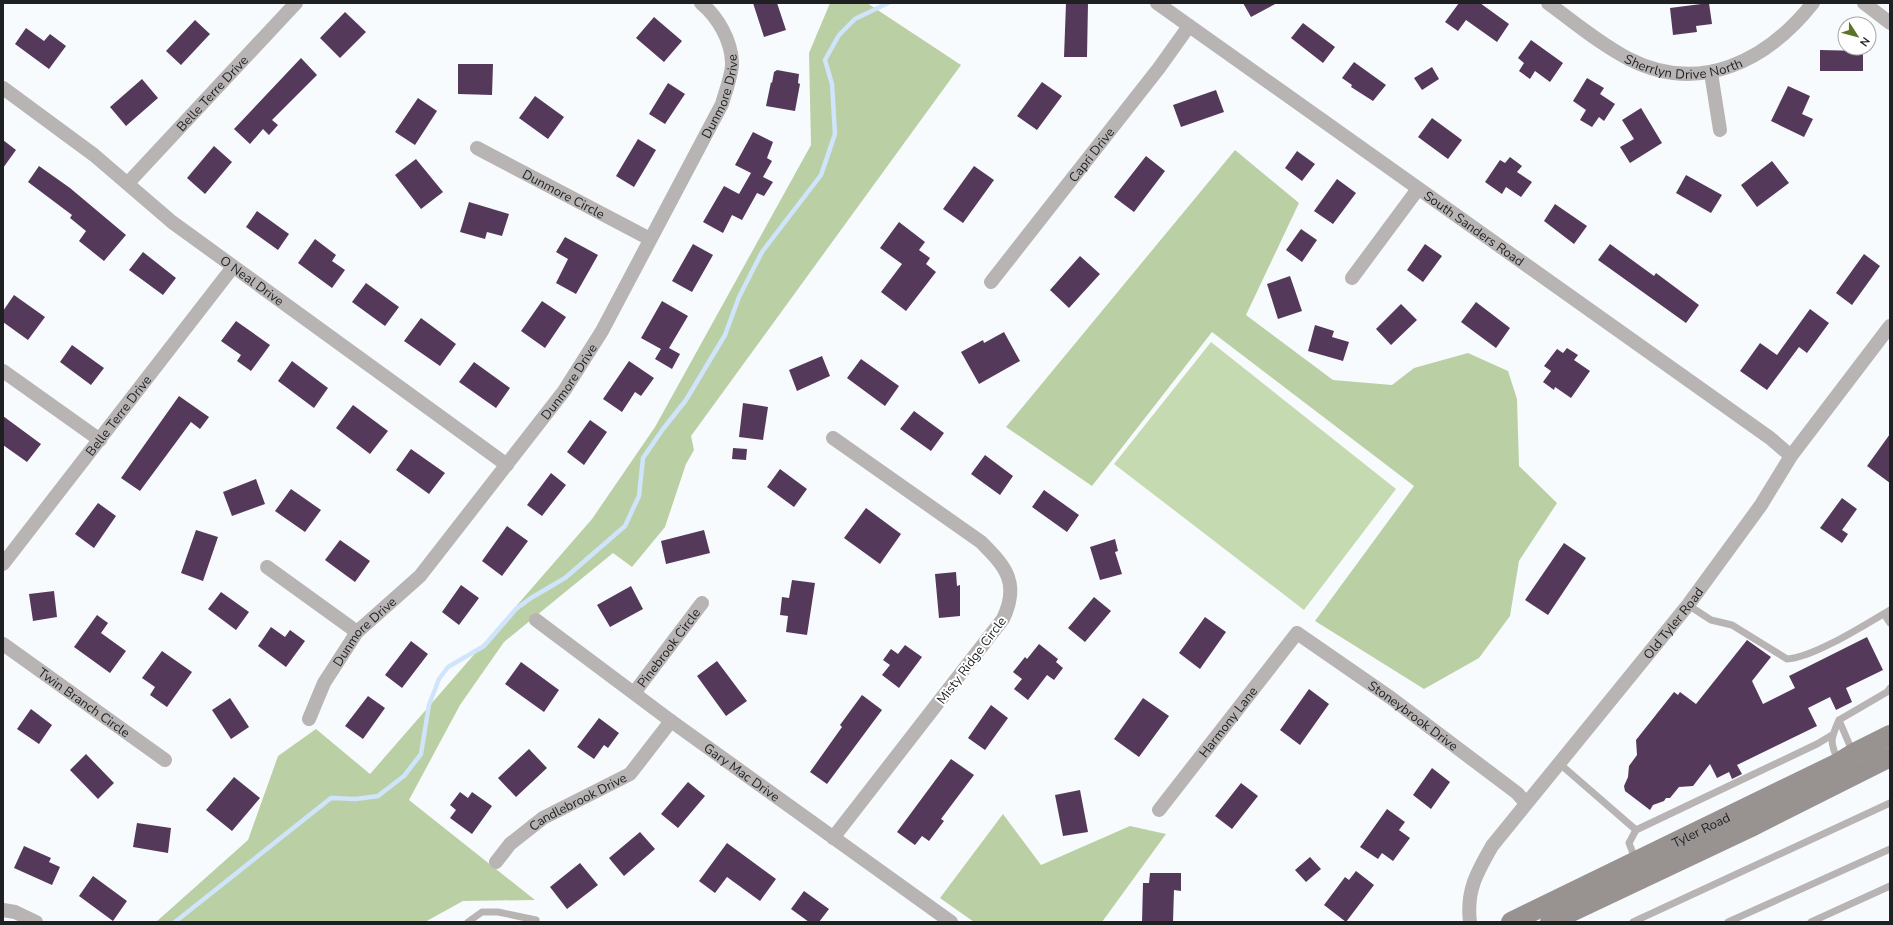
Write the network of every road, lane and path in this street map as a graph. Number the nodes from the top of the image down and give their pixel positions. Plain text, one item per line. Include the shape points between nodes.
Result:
1 (296, 3) edge
2 (701, 3) edge
3 (1548, 3) edge
4 (1813, 3) edge
5 (1864, 3) edge
6 (1161, 4) edge
7 (1890, 23) edge
8 (1189, 26) junction
9 (1712, 73) junction
10 (3, 88) edge
11 (1720, 130) dead end
12 (477, 148) dead end
13 (128, 183) junction
14 (1418, 189) junction
15 (650, 239) junction
16 (233, 267) junction
17 (1352, 278) dead end
18 (991, 282) dead end
19 (1890, 326) edge
20 (3, 371) edge
21 (833, 438) dead end
22 (100, 440) junction
23 (1791, 456) junction
24 (507, 465) junction
25 (3, 564) edge
26 (267, 567) dead end
27 (702, 603) dead end
28 (1688, 605) junction
29 (1887, 612) edge
30 (536, 620) dead end
31 (1890, 624) edge
32 (357, 632) junction
33 (1297, 633) joint
34 (3, 644) edge
35 (1890, 688) edge
36 (634, 693) junction
37 (309, 719) dead end
38 (1839, 720) junction
39 (671, 721) junction
40 (1832, 735) junction
41 (1890, 735) edge
42 (1890, 757) edge
43 (165, 760) dead end
44 (1560, 764) junction
45 (1850, 767) junction
46 (1526, 803) junction
47 (1890, 803) edge
48 (1159, 810) dead end
49 (1636, 830) junction
50 (833, 838) junction
51 (1890, 849) edge
52 (1636, 860) junction
53 (496, 862) dead end
54 (1890, 886) edge
55 (3, 910) edge
56 (1736, 918) junction
57 (536, 920) dead end
58 (36, 922) edge
59 (468, 922) edge
60 (951, 922) edge
61 (1470, 922) edge
62 (1510, 922) edge
63 (1550, 922) edge
64 (1633, 922) edge
65 (1728, 922) edge
66 (1745, 922) edge
67 (1811, 922) edge

1 - 13 street, Belle Terre Drive
2 - 15 street, Dunmore Drive via 726,35 733,63 722,104
3 - 9 street, Sherrlyn Drive North via 1615,51 1638,63 1654,69 1676,72
4 - 9 street, Sherrlyn Drive North via 1782,37 1765,49 1747,60
5 - 7 street
6 - 8 street, South Sanders Road
8 - 14 street, South Sanders Road
8 - 18 street, Capri Drive
9 - 11 street
10 - 13 street, O Neal Drive via 94,154
12 - 15 street, Dunmore Circle
13 - 16 street, O Neal Drive via 172,222
14 - 17 street
14 - 23 street, South Sanders Road via 1770,438
15 - 24 street, Dunmore Drive via 602,331 564,391
16 - 22 street, Belle Terre Drive
16 - 24 street, O Neal Drive
19 - 23 street, Old Tyler Road
20 - 22 street
21 - 50 street, Misty Ridge Circle via 981,542 1006,572 1011,603 1003,619
22 - 25 street, Belle Terre Drive
23 - 28 street, Old Tyler Road via 1761,505
24 - 32 street, Dunmore Drive via 420,576
26 - 32 street
27 - 36 street, Pinebrook Circle
28 - 29 lane via 1711,620 1732,625 1787,659 1796,658 1832,642
28 - 44 street, Old Tyler Road
29 - 31 lane
30 - 36 street, Gary Mac Drive
32 - 37 street, Dunmore Drive via 324,683
33 - 46 street, Stoneybrook Drive via 1391,698 1517,793
33 - 48 street, Harmony Lane
34 - 43 street, Twin Branch Circle
35 - 38 lane
36 - 39 street, Gary Mac Drive
38 - 40 lane
38 - 45 lane
39 - 50 street, Gary Mac Drive
39 - 53 street, Candlebrook Drive via 630,774 543,818 510,844
40 - 45 lane via 1831,744
40 - 49 lane
41 - 45 street, Tyler Road
42 - 45 street, Tyler Road
44 - 46 street, Old Tyler Road
44 - 49 lane
45 - 52 street, Tyler Road
45 - 63 street, Tyler Road
46 - 61 street, Old Tyler Road via 1492,846 1480,867 1471,887 1468,908
47 - 64 lane
49 - 52 lane via 1629,843
50 - 60 street, Gary Mac Drive
51 - 56 lane
52 - 62 street, Tyler Road
54 - 67 lane
55 - 58 street via 15,912
56 - 65 lane
56 - 66 lane
57 - 59 lane via 498,912 482,912

